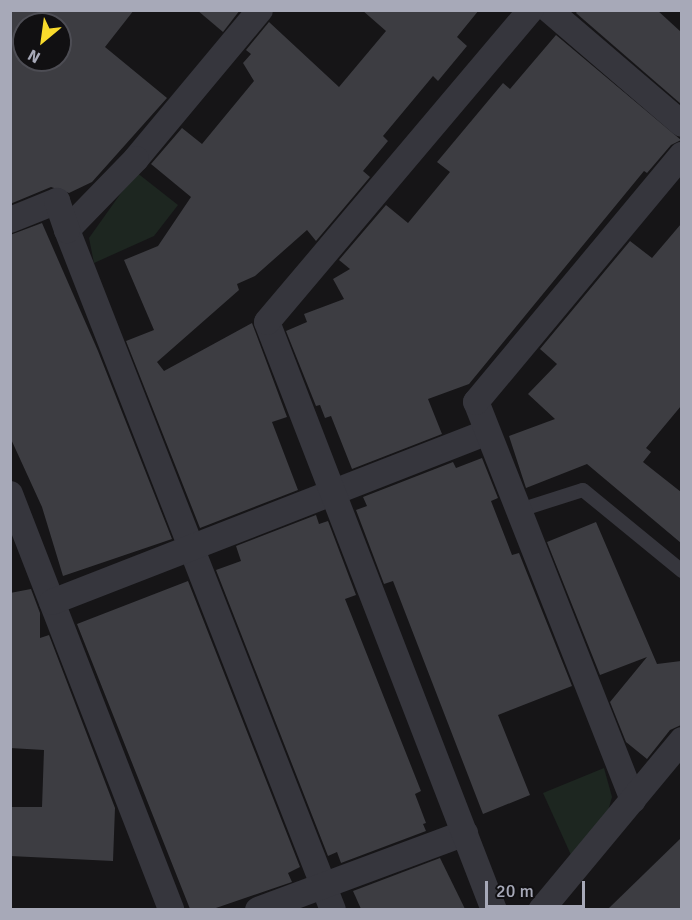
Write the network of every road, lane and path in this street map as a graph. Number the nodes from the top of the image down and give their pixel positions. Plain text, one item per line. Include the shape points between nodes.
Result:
1 (260, 10) edge
2 (531, 10) edge
3 (549, 10) edge
4 (681, 124) edge
5 (681, 155) edge
6 (10, 220) edge
7 (67, 230) junction
8 (486, 434) junction
9 (336, 493) junction
10 (10, 494) edge
11 (517, 511) junction
12 (191, 548) junction
13 (681, 571) edge
14 (52, 602) junction
15 (681, 740) edge
16 (633, 800) junction
17 (465, 833) junction
18 (323, 885) junction
19 (171, 909) edge
20 (258, 909) edge
21 (333, 909) edge
22 (494, 909) edge
23 (541, 909) edge

1 - 7 street via 136,159
2 - 9 street via 267,322
3 - 4 street
5 - 8 street via 476,402
6 - 7 street via 57,201
7 - 12 street
8 - 9 street
8 - 11 street
9 - 12 street
9 - 17 street
10 - 14 street
11 - 13 lane via 583,490
11 - 16 street
12 - 14 street
12 - 18 street
14 - 19 street
15 - 16 street
16 - 23 street
17 - 18 street
17 - 22 street
18 - 20 street
18 - 21 street

